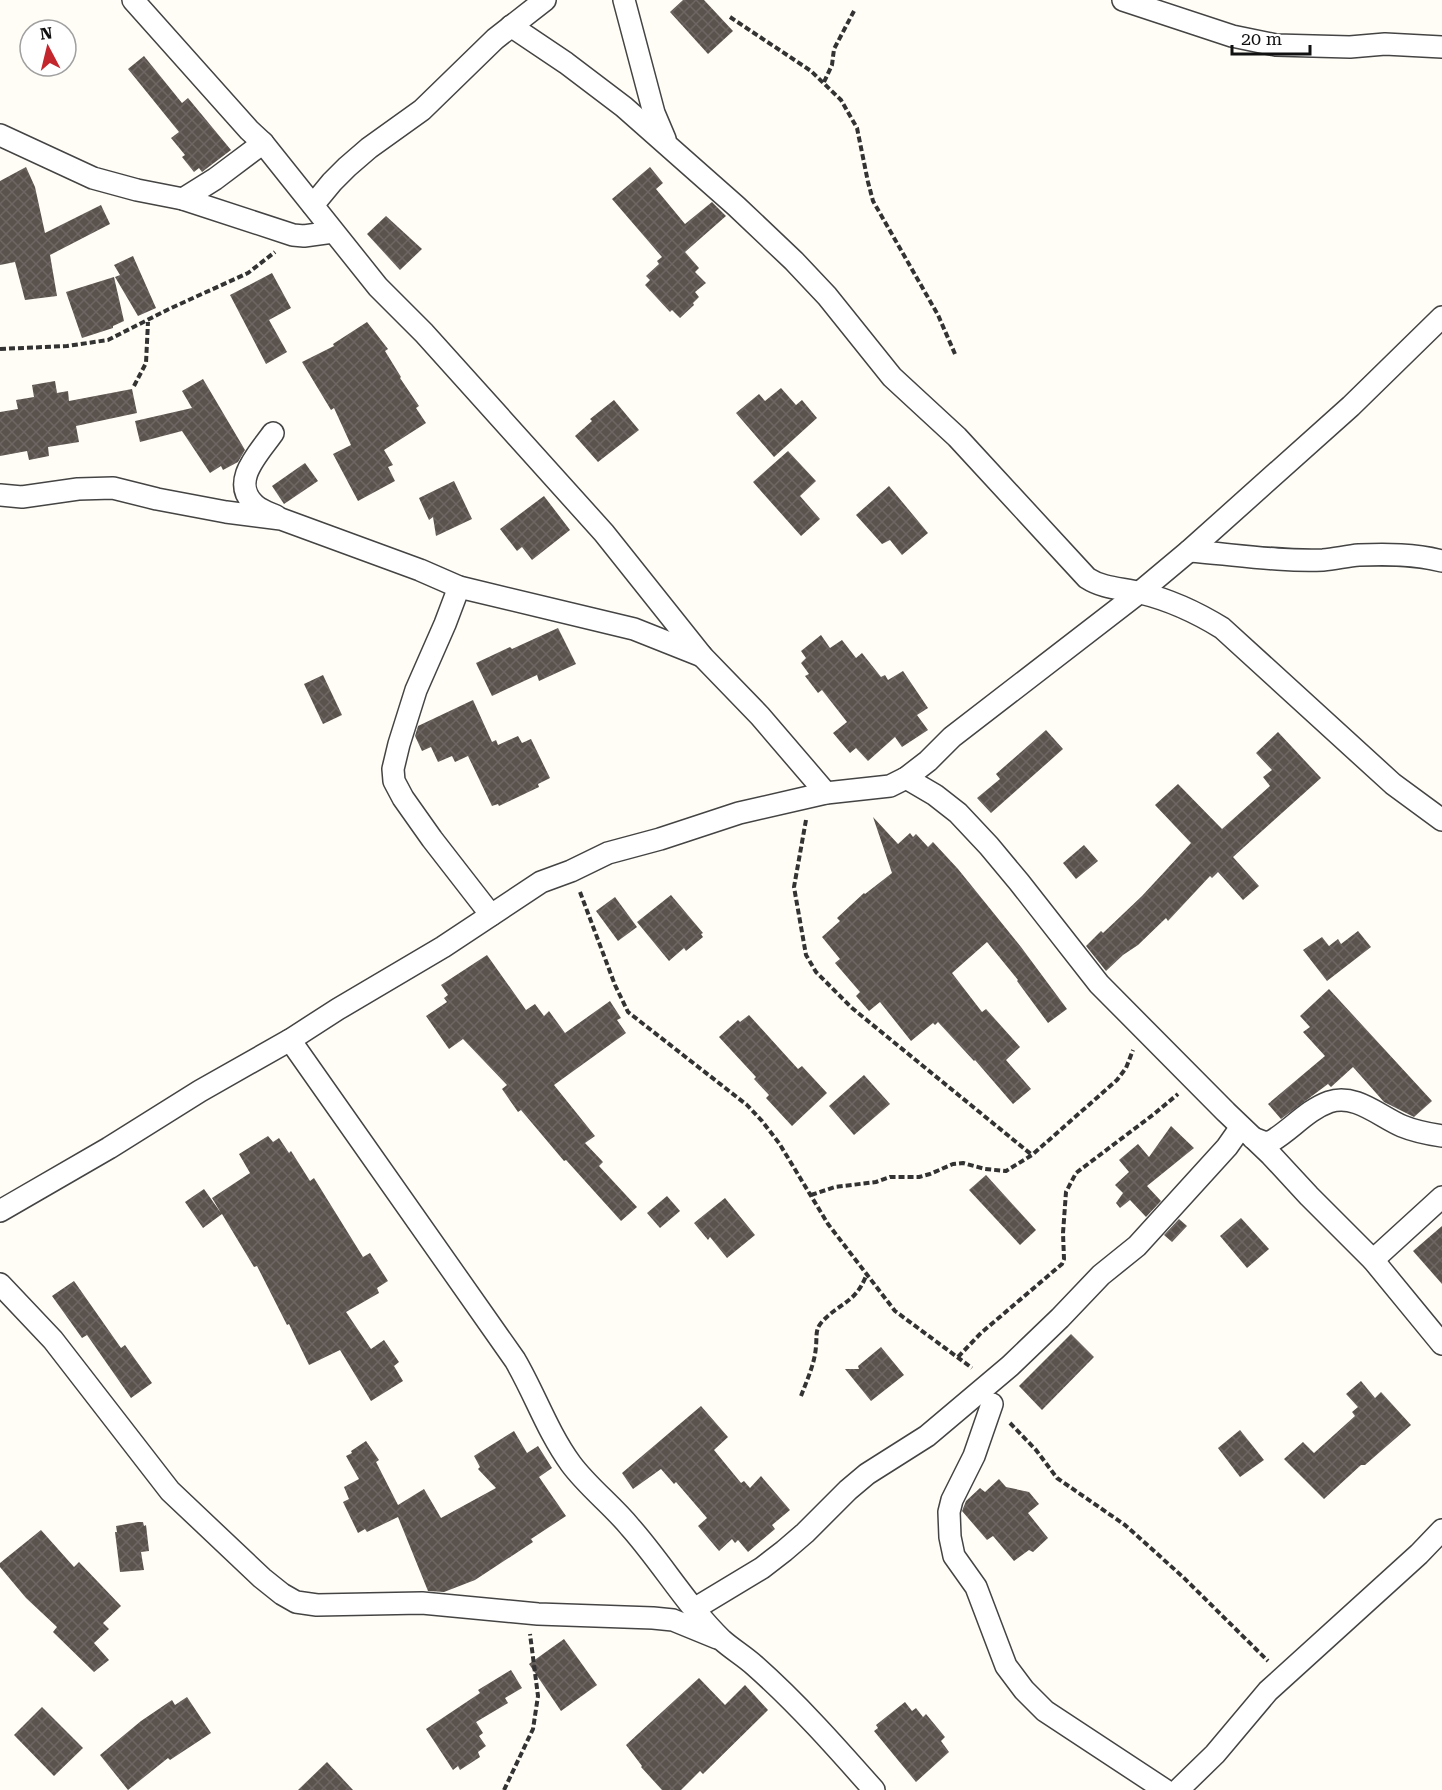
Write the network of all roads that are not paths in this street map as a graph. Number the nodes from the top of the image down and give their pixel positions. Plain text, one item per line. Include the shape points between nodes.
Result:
1 (133, 0) edge
2 (545, 0) edge
3 (624, 0) edge
4 (1123, 0) edge
5 (511, 26) junction
6 (1442, 47) edge
7 (0, 135) edge
8 (263, 143) junction
9 (668, 145) junction
10 (183, 199) junction
11 (313, 205) junction
12 (333, 232) junction
13 (1442, 317) edge
14 (273, 434) dead end
15 (0, 495) edge
16 (281, 519) junction
17 (1189, 551) junction
18 (1442, 561) edge
19 (459, 586) junction
20 (1140, 592) junction
21 (702, 656) junction
22 (906, 778) junction
23 (819, 794) junction
24 (1442, 820) edge
25 (491, 915) junction
26 (290, 1040) junction
27 (1247, 1132) junction
28 (1442, 1136) edge
29 (1442, 1197) edge
30 (0, 1210) edge
31 (1374, 1260) junction
32 (0, 1284) edge
33 (1442, 1344) edge
34 (987, 1396) junction
35 (1442, 1530) edge
36 (694, 1608) junction
37 (723, 1640) junction
38 (874, 1790) edge
39 (1165, 1790) edge
40 (1178, 1790) edge

1 - 8 street
2 - 5 street
3 - 9 street via 654,113
4 - 6 street via 1232,36 1276,45
5 - 9 street via 566,63
5 - 11 street via 422,110 347,167
7 - 10 street via 93,178
8 - 10 street
8 - 11 street
9 - 20 street via 794,261 892,376 957,437 1087,578 1110,588
10 - 12 street via 293,235
11 - 12 street
12 - 21 street via 378,287 432,341 604,533
13 - 17 street via 1351,406
14 - 16 street via 250,466 244,485 255,505
15 - 16 street via 22,497 113,488 226,512
16 - 19 street
17 - 18 street via 1303,560 1390,554
17 - 20 street
19 - 21 street via 633,629
19 - 25 street via 416,690 395,760 394,781 426,831
20 - 22 street via 960,730
20 - 24 street via 1195,611 1222,628 1394,784
21 - 23 street via 760,716
22 - 23 street via 890,786
22 - 27 street via 935,795 966,821 1099,984
23 - 25 street via 739,813 608,853 541,882
25 - 26 street
26 - 30 street
26 - 36 street via 515,1360 557,1444 629,1525
27 - 28 street via 1266,1143 1315,1108 1343,1100 1354,1101 1402,1126
27 - 31 street
27 - 34 street via 1227,1147 1137,1246 1101,1275 1030,1347
29 - 31 street
31 - 33 street
32 - 37 street via 53,1340 170,1491 219,1539 296,1602 422,1603 673,1620
34 - 36 street via 867,1474 762,1568
34 - 39 street via 974,1456 949,1512 954,1556 976,1587 1006,1666 1024,1690 1045,1711
35 - 40 street via 1268,1691 1215,1754
36 - 37 street
37 - 38 street via 802,1711

